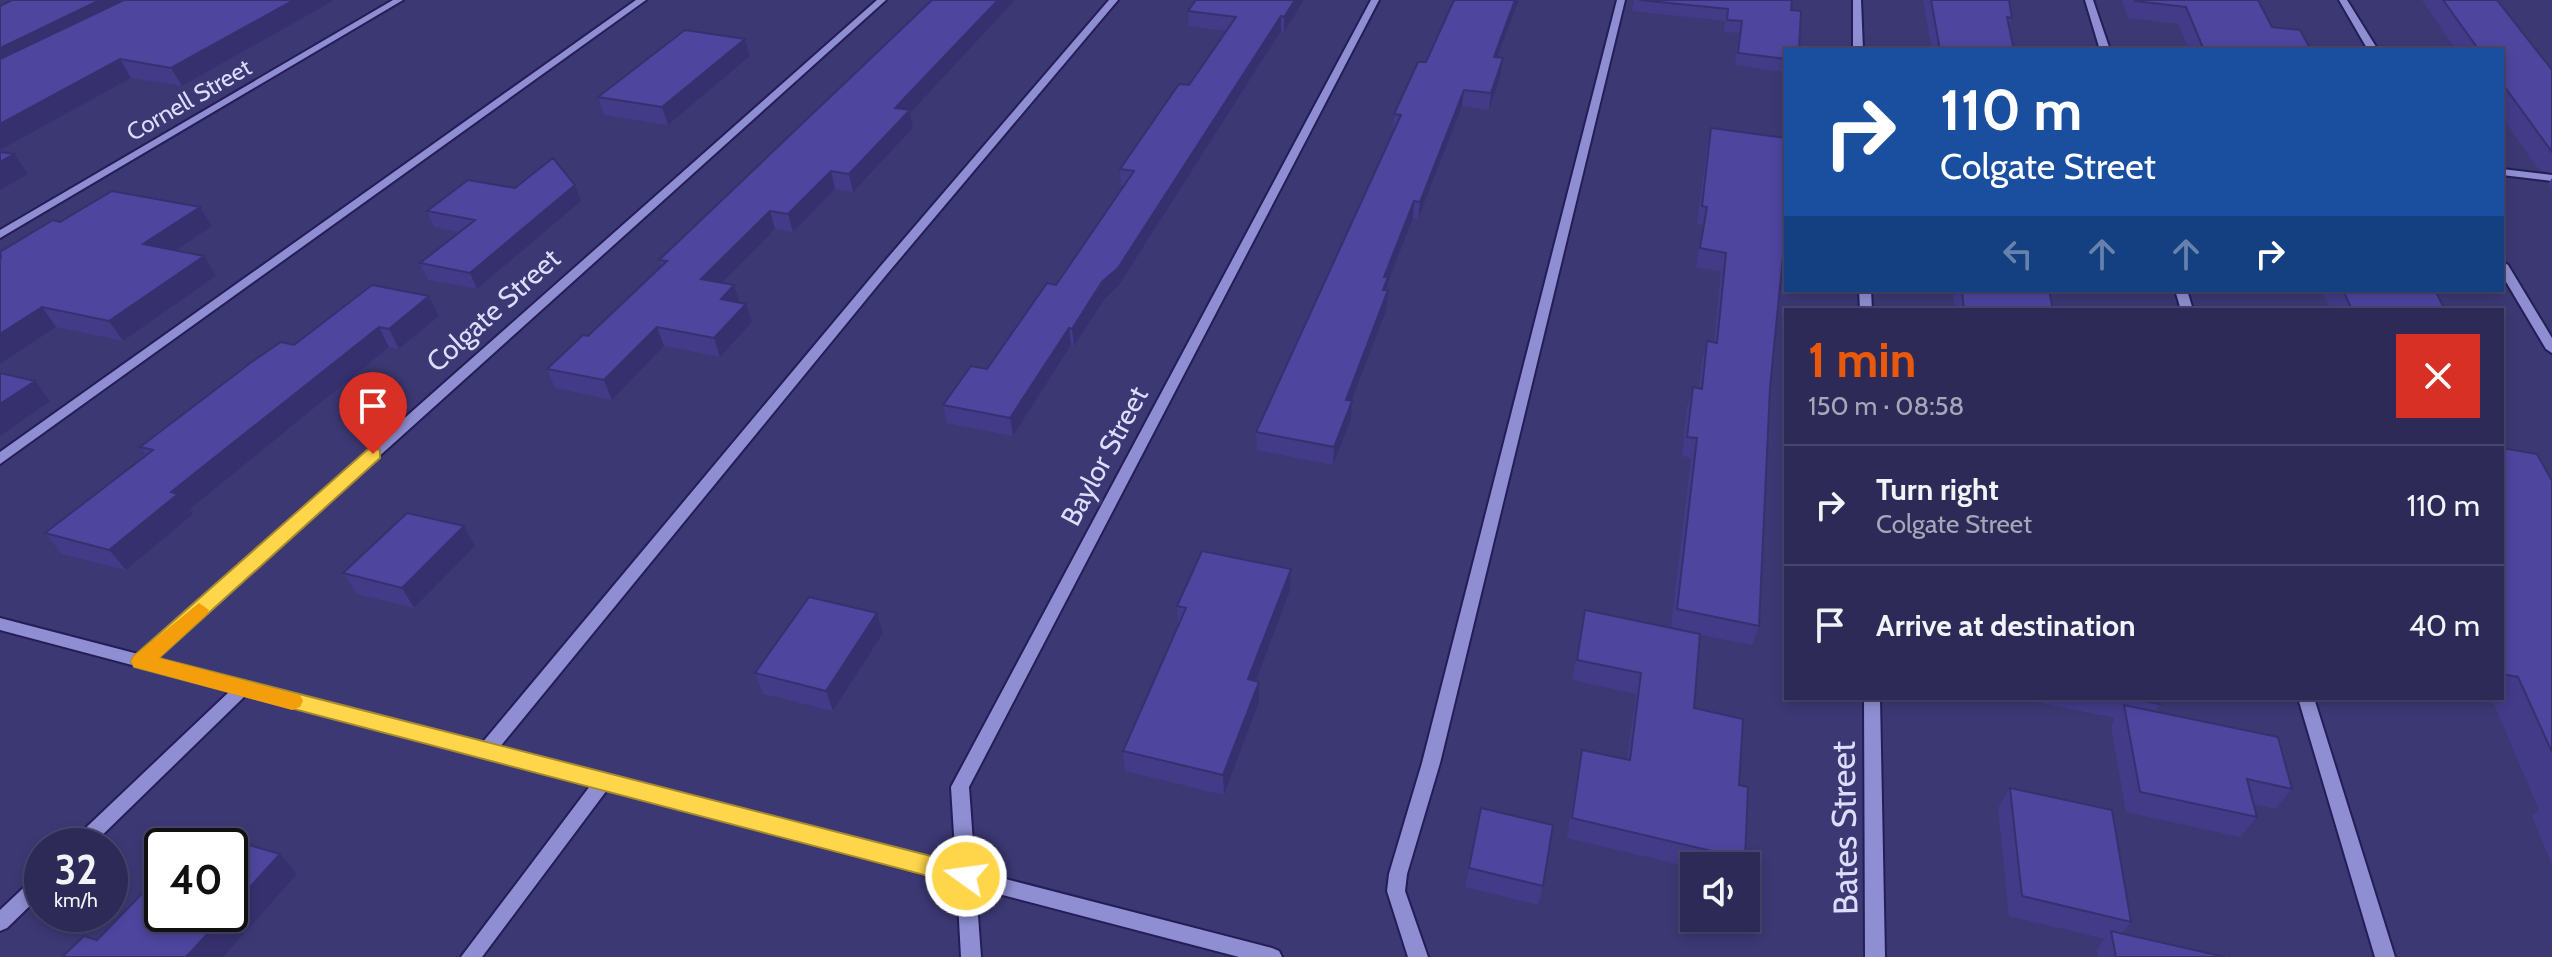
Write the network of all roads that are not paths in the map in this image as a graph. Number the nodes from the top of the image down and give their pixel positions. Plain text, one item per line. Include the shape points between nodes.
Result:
1 (399, 0) edge
2 (642, 0) edge
3 (882, 0) edge
4 (1114, 0) edge
5 (1375, 0) edge
6 (1621, 0) edge
7 (1857, 0) edge
8 (2089, 0) edge
9 (2343, 0) edge
10 (1858, 48) edge
11 (2104, 48) edge
12 (2372, 48) edge
13 (2504, 172) edge
14 (2552, 178) edge
15 (0, 235) edge
16 (2504, 268) edge
17 (2552, 349) edge
18 (0, 459) edge
19 (0, 624) edge
20 (141, 661) junction
21 (243, 688) junction
22 (1872, 700) edge
23 (2307, 700) edge
24 (485, 752) junction
25 (603, 782) junction
26 (98, 828) edge
27 (966, 876) junction
28 (24, 899) edge
29 (0, 922) edge
30 (471, 957) edge
31 (971, 957) edge
32 (1272, 957) edge
33 (1418, 957) edge
34 (1875, 957) edge
35 (2385, 957) edge

1 - 15 street, Cornell Street
2 - 18 street
3 - 20 street, Colgate Street
4 - 24 street
5 - 27 street, Baylor Street via 960,787
6 - 33 street via 1431,763 1398,874 1396,891
7 - 10 street
8 - 11 street
9 - 12 street
13 - 14 street
16 - 17 street
19 - 20 street
20 - 21 street
21 - 24 street
21 - 26 street
22 - 34 street, Bates Street
23 - 35 street
24 - 25 street
25 - 27 street
25 - 30 street
27 - 31 street, Baylor Street
27 - 32 street
28 - 29 street

